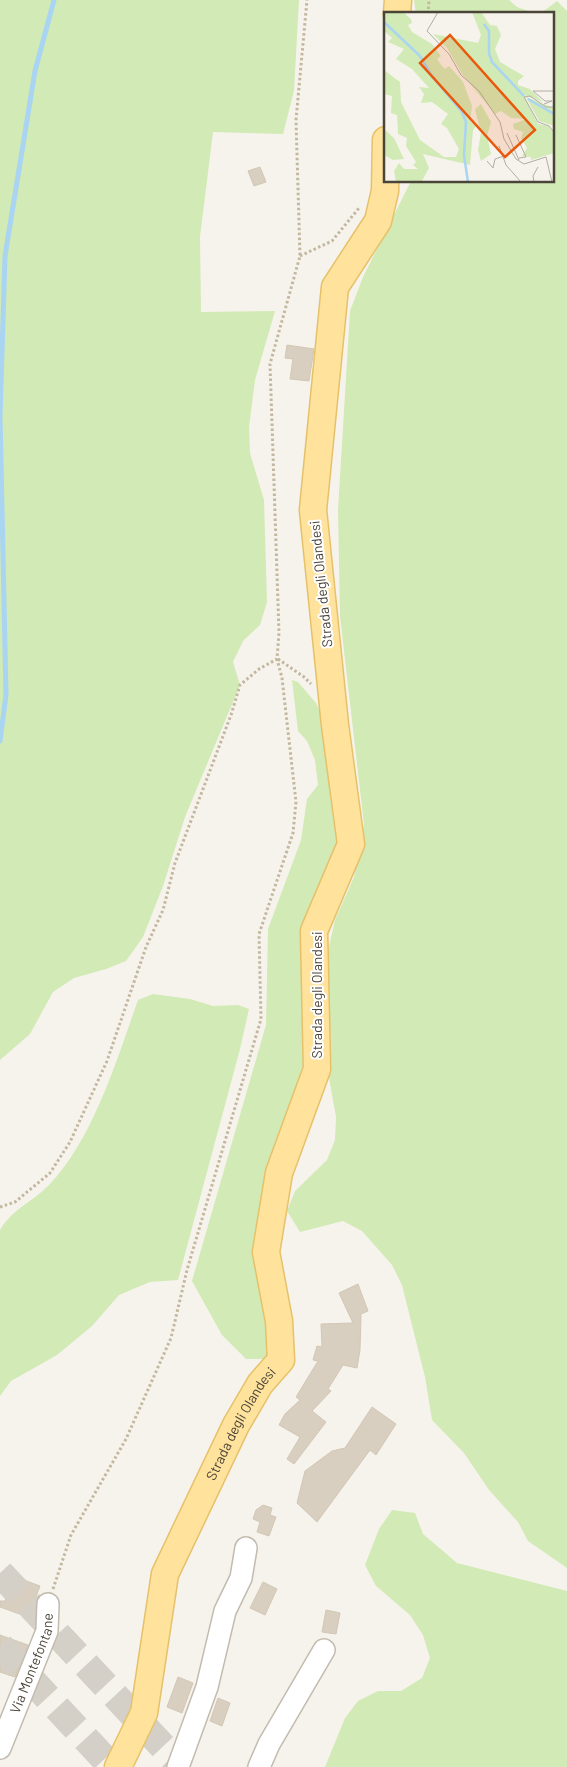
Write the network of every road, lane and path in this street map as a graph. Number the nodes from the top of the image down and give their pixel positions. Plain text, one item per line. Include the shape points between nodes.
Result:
1 (307, 0) edge
2 (386, 182) edge
3 (365, 200) dead end
4 (300, 256) junction
5 (278, 659) junction
6 (0, 1207) edge
7 (246, 1548) dead end
8 (48, 1604) joint
9 (324, 1650) dead end
10 (0, 1748) edge
11 (118, 1767) edge
12 (178, 1767) edge
13 (259, 1767) edge

1 - 4 path via 296,120
2 - 11 main road, Strada degli Olandesi via 378,221 335,287 313,510 351,844 314,931 317,1069 279,1173 266,1252 279,1321 281,1360 260,1384 236,1425 164,1574 144,1713
3 - 4 path via 332,241
4 - 5 path via 270,364
5 - 6 path via 240,685 232,715 175,863 164,910 146,946 107,1061 70,1142 50,1173 15,1202
5 - 8 path via 296,802 293,833 259,934 261,1019 190,1261 171,1338 126,1439 71,1535
7 - 12 street via 241,1578 225,1611 207,1687
8 - 10 street, Via Montefontane via 48,1631
9 - 13 street

